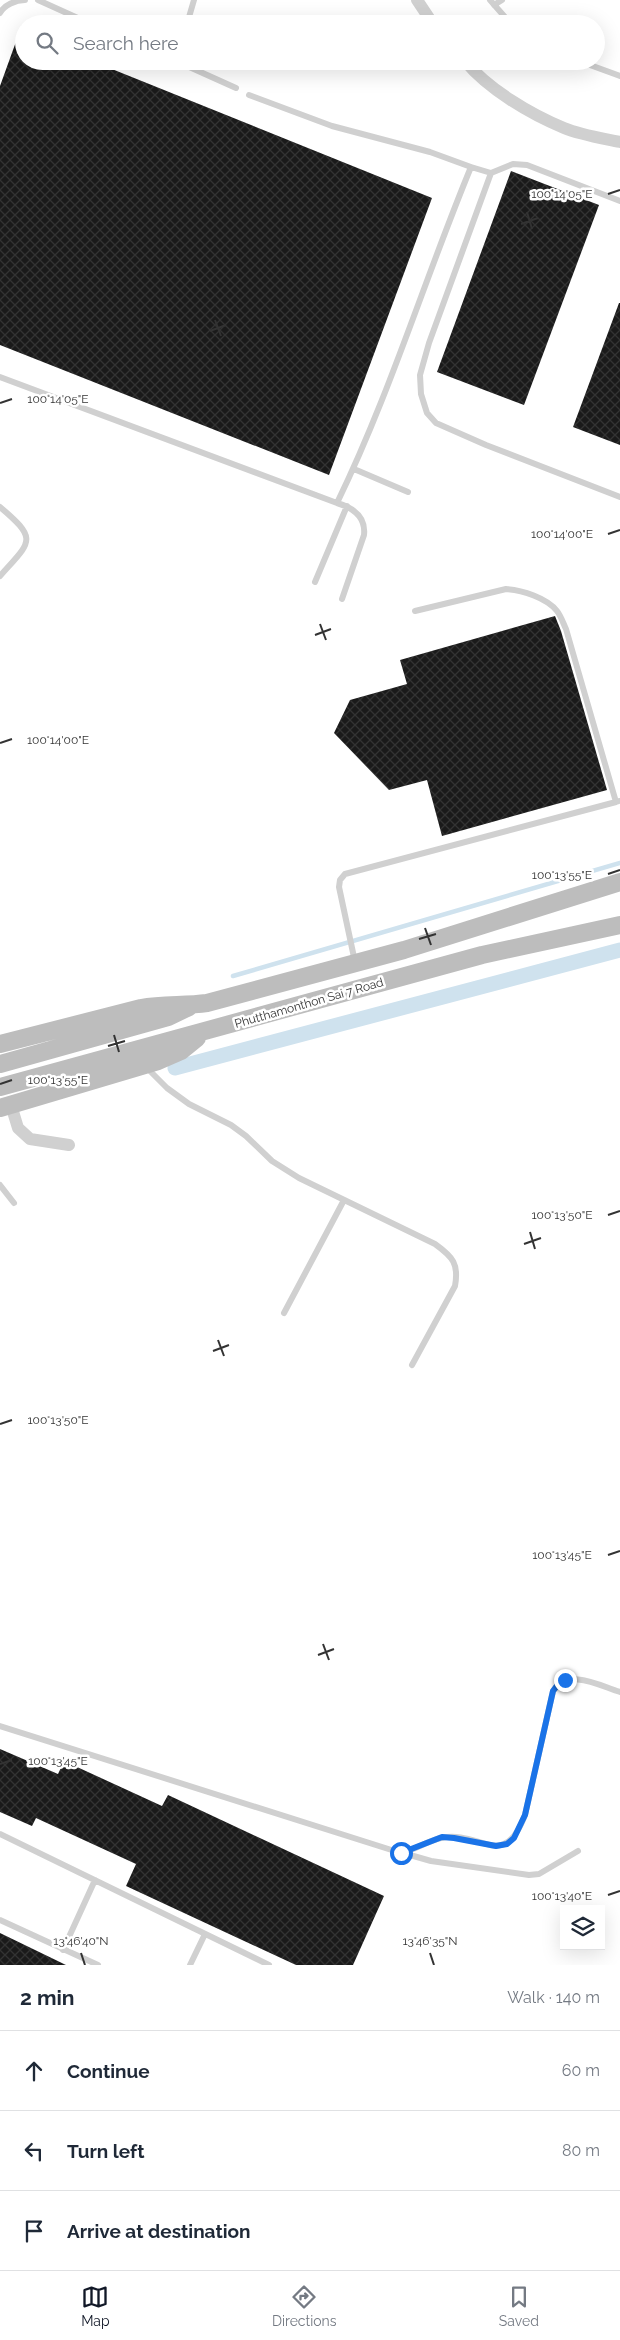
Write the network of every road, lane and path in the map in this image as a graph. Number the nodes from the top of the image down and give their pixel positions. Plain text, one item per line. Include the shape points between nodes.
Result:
1 (25, 0) edge
2 (38, 0) edge
3 (194, 0) edge
4 (417, 0) edge
5 (502, 0) edge
6 (492, 3) edge
7 (0, 13) edge
8 (71, 15) edge
9 (190, 15) edge
10 (427, 15) edge
11 (503, 15) edge
12 (197, 70) edge
13 (473, 70) edge
14 (604, 70) edge
15 (620, 76) edge
16 (236, 88) dead end
17 (250, 95) dead end
18 (620, 142) edge
19 (471, 167) junction
20 (491, 173) junction
21 (620, 200) edge
22 (0, 377) edge
23 (354, 469) junction
24 (408, 492) dead end
25 (620, 497) edge
26 (337, 503) junction
27 (347, 506) junction
28 (0, 507) edge
29 (0, 576) edge
30 (315, 582) dead end
31 (342, 599) dead end
32 (415, 611) dead end
33 (618, 801) edge
34 (620, 882) edge
35 (620, 925) edge
36 (355, 963) junction
37 (192, 1005) junction
38 (203, 1032) junction
39 (0, 1044) edge
40 (0, 1064) edge
41 (144, 1065) junction
42 (0, 1087) edge
43 (6, 1106) edge
44 (69, 1145) dead end
45 (0, 1185) edge
46 (344, 1200) junction
47 (14, 1203) dead end
48 (284, 1313) dead end
49 (412, 1364) dead end
50 (620, 1692) edge
51 (0, 1726) edge
52 (0, 1834) edge
53 (578, 1852) dead end
54 (401, 1853) junction
55 (95, 1880) junction
56 (0, 1920) edge
57 (205, 1934) junction
58 (63, 1950) junction
59 (98, 1965) edge
60 (190, 1965) edge
61 (268, 1965) edge

1 - 7 lane via 18,0
2 - 8 lane
3 - 9 lane
4 - 10 street
5 - 6 lane
6 - 11 lane
12 - 16 lane
13 - 18 street via 493,89 564,128
14 - 15 lane
17 - 19 lane via 332,126 430,152
19 - 20 lane
19 - 23 lane
20 - 21 lane via 513,164 528,165
20 - 25 lane via 420,375 420,394 427,413 436,423 477,442
22 - 26 lane
23 - 24 lane
23 - 26 lane
26 - 27 lane
27 - 30 lane
27 - 31 lane via 360,516 365,525
28 - 29 lane via 23,526 28,537 27,545
32 - 33 lane via 506,589 550,604 566,629
33 - 36 lane via 345,874 338,887
34 - 36 main road, Phutthamonthon Sai 7 Road
35 - 38 main road, Phutthamonthon Sai 7 Road via 482,955
36 - 37 main road, Phutthamonthon Sai 7 Road
37 - 39 main road via 163,1004 141,1008
37 - 40 main road via 168,1017
38 - 41 main road via 181,1051
38 - 42 main road, Phutthamonthon Sai 7 Road
41 - 43 main road
41 - 46 lane via 188,1104 231,1125 272,1161
43 - 44 street via 18,1128 30,1140
45 - 47 lane
46 - 48 lane
46 - 49 lane via 435,1244 448,1253 454,1263 457,1274 455,1286
50 - 54 lane via 574,1678 559,1683 553,1691 525,1815 520,1830 507,1844 496,1846 442,1837
51 - 54 lane
52 - 55 lane
53 - 54 lane via 539,1874 529,1875 431,1861
55 - 57 lane
55 - 58 lane
56 - 58 lane
57 - 60 lane
57 - 61 lane
58 - 59 lane

